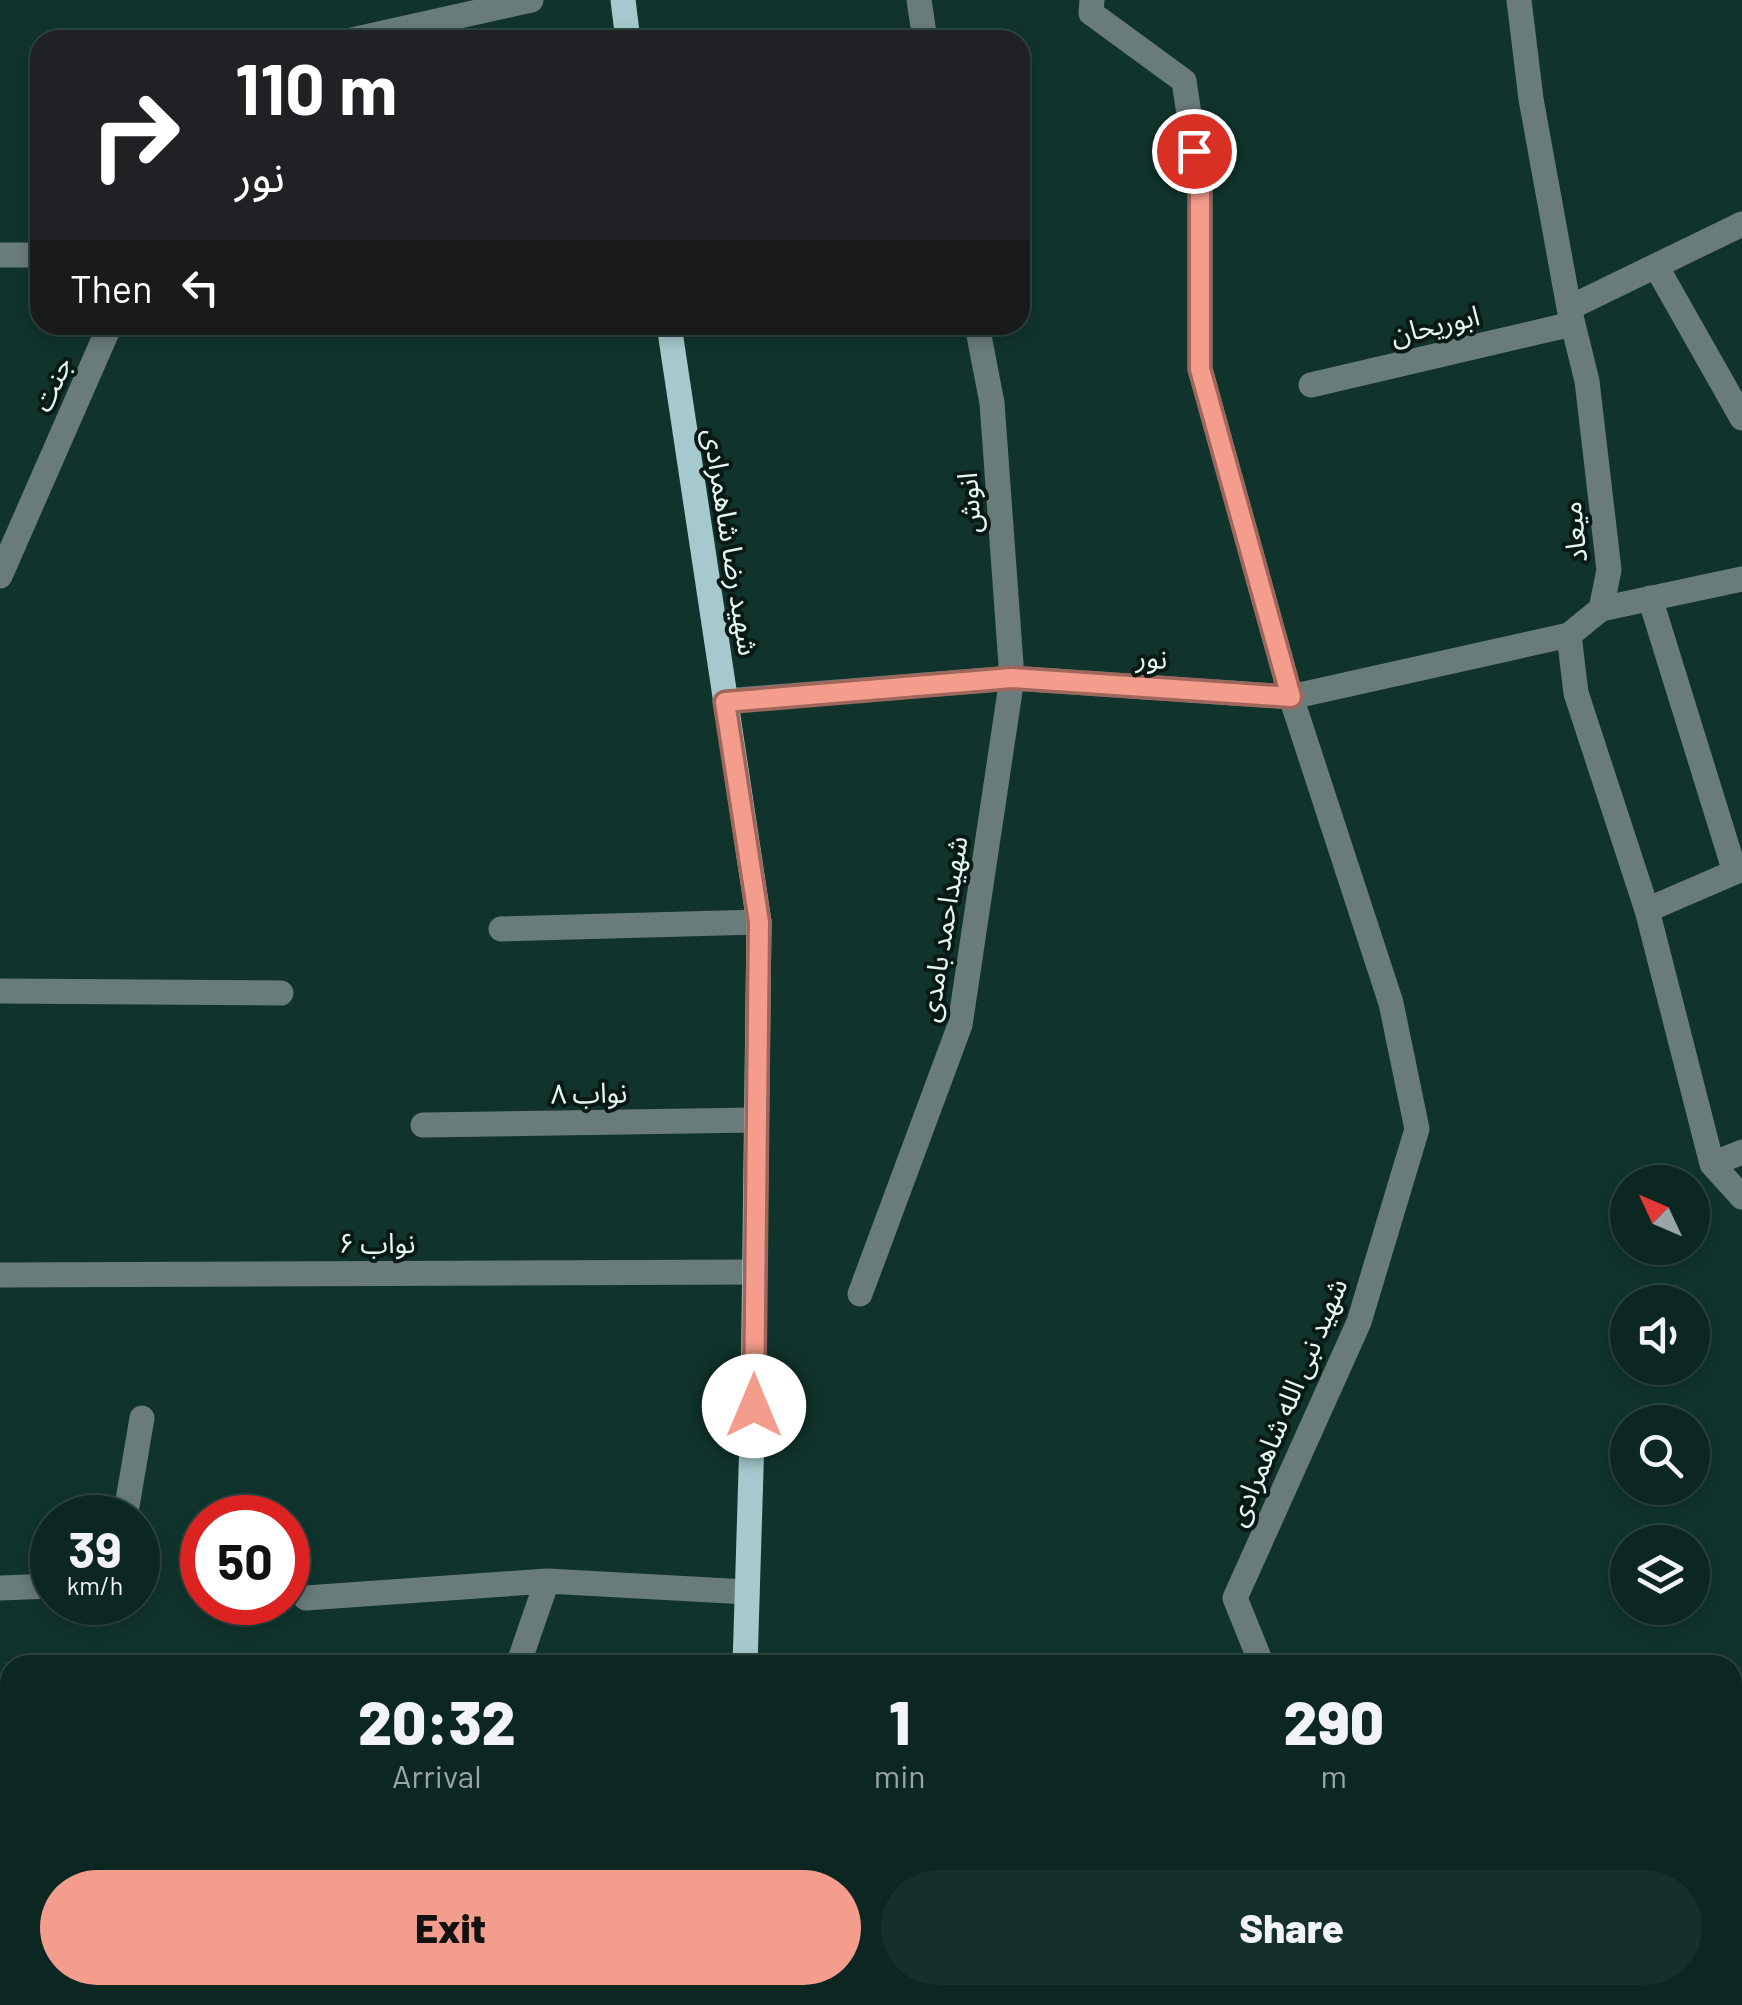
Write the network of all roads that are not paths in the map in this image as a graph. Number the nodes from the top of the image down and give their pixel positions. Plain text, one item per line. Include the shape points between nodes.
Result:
1 (530, 0) edge
2 (622, 0) edge
3 (919, 0) edge
4 (1092, 0) edge
5 (1519, 0) edge
6 (396, 30) edge
7 (626, 30) edge
8 (924, 30) edge
9 (1742, 224) edge
10 (0, 254) edge
11 (30, 255) edge
12 (1656, 266) junction
13 (1570, 316) junction
14 (106, 335) edge
15 (670, 335) edge
16 (979, 335) edge
17 (1311, 385) dead end
18 (1742, 418) edge
19 (0, 576) edge
20 (1742, 579) edge
21 (1650, 598) junction
22 (1601, 609) junction
23 (1568, 635) junction
24 (1012, 678) junction
25 (1291, 697) junction
26 (725, 702) junction
27 (1648, 910) junction
28 (759, 922) junction
29 (501, 928) dead end
30 (0, 992) edge
31 (281, 992) dead end
32 (756, 1120) junction
33 (423, 1125) dead end
34 (1742, 1152) edge
35 (1712, 1164) junction
36 (1742, 1197) edge
37 (754, 1272) junction
38 (0, 1274) edge
39 (860, 1294) dead end
40 (142, 1418) dead end
41 (130, 1495) edge
42 (548, 1581) junction
43 (30, 1587) edge
44 (0, 1588) edge
45 (747, 1592) junction
46 (310, 1598) edge
47 (522, 1655) edge
48 (745, 1655) edge
49 (1258, 1655) edge

1 - 6 street
2 - 7 main road
3 - 8 street
4 - 25 street, شهید نبی الله شاهمرادی via 1091,14 1184,81 1200,186 1200,369
5 - 13 street, میعاد
9 - 12 street, ابوریحان
10 - 11 street
12 - 13 street, ابوریحان
12 - 18 street
13 - 17 street, ابوریحان
13 - 22 street, میعاد via 1587,381 1609,570
14 - 19 street, جنت
15 - 26 main road, شهید رضا شاهمرادی
16 - 24 street, انوش via 992,404
20 - 21 street
21 - 22 street
21 - 27 street via 1734,872
22 - 23 street
23 - 25 street, نور
23 - 27 street via 1576,693
24 - 25 street, نور
24 - 26 street, نور
24 - 39 street, شهیداحمد بامدی via 960,1025
25 - 49 street, شهید نبی الله شاهمرادی via 1391,1003 1417,1129 1359,1322 1235,1598
26 - 28 main road, شهید رضا شاهمرادی
27 - 35 street
28 - 29 street
28 - 32 main road, شهید رضا شاهمرادی
30 - 31 street
32 - 33 street, نواب ۸
32 - 37 main road, شهید رضا شاهمرادی
34 - 35 street
35 - 36 street
37 - 38 street, نواب ۶
37 - 45 main road, شهید رضا شاهمرادی
40 - 41 street
42 - 45 street
42 - 46 street
42 - 47 street
43 - 44 street
45 - 48 main road, شهید رضا شاهمرادی

